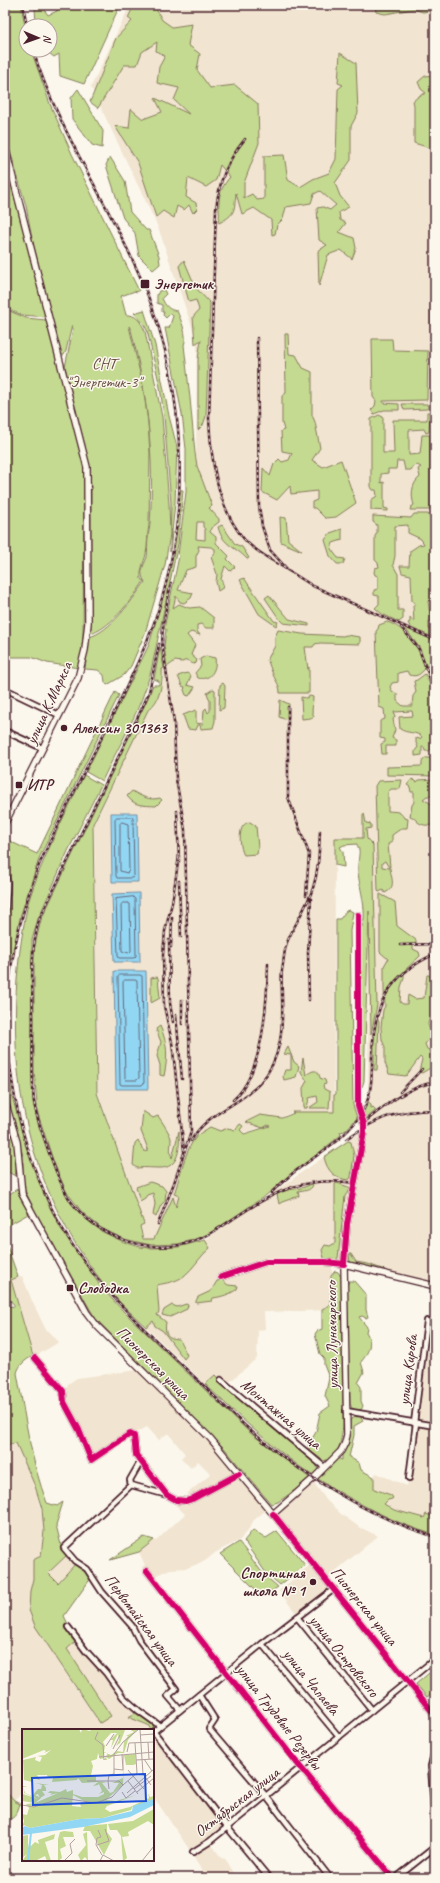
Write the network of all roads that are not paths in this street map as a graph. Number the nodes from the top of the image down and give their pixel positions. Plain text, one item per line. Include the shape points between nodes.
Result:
1 (5, 147) edge
2 (5, 689) edge
3 (59, 715) junction
4 (5, 731) edge
5 (42, 748) junction
6 (5, 823) edge
7 (5, 873) edge
8 (5, 911) edge
9 (358, 915) dead end
10 (5, 1101) edge
11 (344, 1264) junction
12 (221, 1277) dead end
13 (435, 1286) edge
14 (427, 1321) dead end
15 (35, 1358) dead end
16 (221, 1380) dead end
17 (346, 1411) junction
18 (415, 1423) junction
19 (435, 1426) edge
20 (141, 1461) junction
21 (324, 1467) junction
22 (239, 1474) junction
23 (409, 1478) dead end
24 (131, 1485) junction
25 (167, 1494) junction
26 (273, 1514) junction
27 (147, 1570) dead end
28 (334, 1590) junction
29 (297, 1617) junction
30 (68, 1627) dead end
31 (262, 1644) junction
32 (435, 1659) edge
33 (228, 1674) junction
34 (408, 1681) junction
35 (199, 1695) junction
36 (180, 1710) junction
37 (372, 1710) junction
38 (435, 1715) edge
39 (160, 1726) junction
40 (154, 1731) edge
41 (154, 1733) edge
42 (338, 1737) junction
43 (435, 1750) edge
44 (301, 1768) junction
45 (266, 1796) junction
46 (435, 1826) edge
47 (227, 1827) junction
48 (435, 1846) edge
49 (193, 1852) dead end
50 (269, 1878) edge
51 (330, 1878) edge
52 (393, 1878) edge
53 (396, 1878) edge

1 - 3 main road, улица К.Маркса via 87,467 87,635 78,678
2 - 3 street
3 - 5 main road, улица К.Маркса
4 - 5 street
5 - 6 main road, улица К.Маркса
7 - 8 main road
9 - 11 street, улица Луначарского via 358,1106 364,1127 347,1224
10 - 22 main road, Пионерская улица via 17,1142 22,1194 87,1313 210,1438
11 - 12 street via 266,1262
11 - 13 main road
11 - 17 main road, улица Луначарского
14 - 18 street, улица Кирова
15 - 20 street via 63,1391 64,1402 91,1460 130,1434 134,1436 136,1455
16 - 21 street, Монтажная улица
17 - 18 street
17 - 21 main road, улица Луначарского via 346,1443
18 - 19 street
18 - 23 street, улица Кирова
20 - 24 street via 130,1480
20 - 25 street
21 - 26 main road, улица Луначарского
22 - 25 street via 186,1501 176,1500
22 - 26 main road, Пионерская улица
24 - 25 street
24 - 36 street, Первомайская улица via 64,1548 75,1561 87,1569 102,1592 132,1626 139,1640 176,1689 168,1696
26 - 28 street, Пионерская улица
27 - 33 street, улица Трудовые Резервы
28 - 29 street
28 - 34 street, Пионерская улица
29 - 31 street
29 - 37 street, улица Островского
30 - 39 street via 123,1697
31 - 33 street
31 - 42 street, улица Чапаева
32 - 34 street, Октябрьская улица
33 - 35 street
33 - 44 street, улица Трудовые Резервы
34 - 37 street, Октябрьская улица
34 - 38 street, Пионерская улица
35 - 36 street
35 - 45 street via 215,1720 209,1729
36 - 39 street
37 - 42 street, Октябрьская улица
39 - 40 street
41 - 47 street
42 - 44 street, Октябрьская улица
43 - 46 street via 431,1766
44 - 45 street, Октябрьская улица
44 - 52 street, улица Трудовые Резервы
45 - 47 street, Октябрьская улица
45 - 51 street
47 - 49 street, Октябрьская улица
47 - 50 street
48 - 53 street

